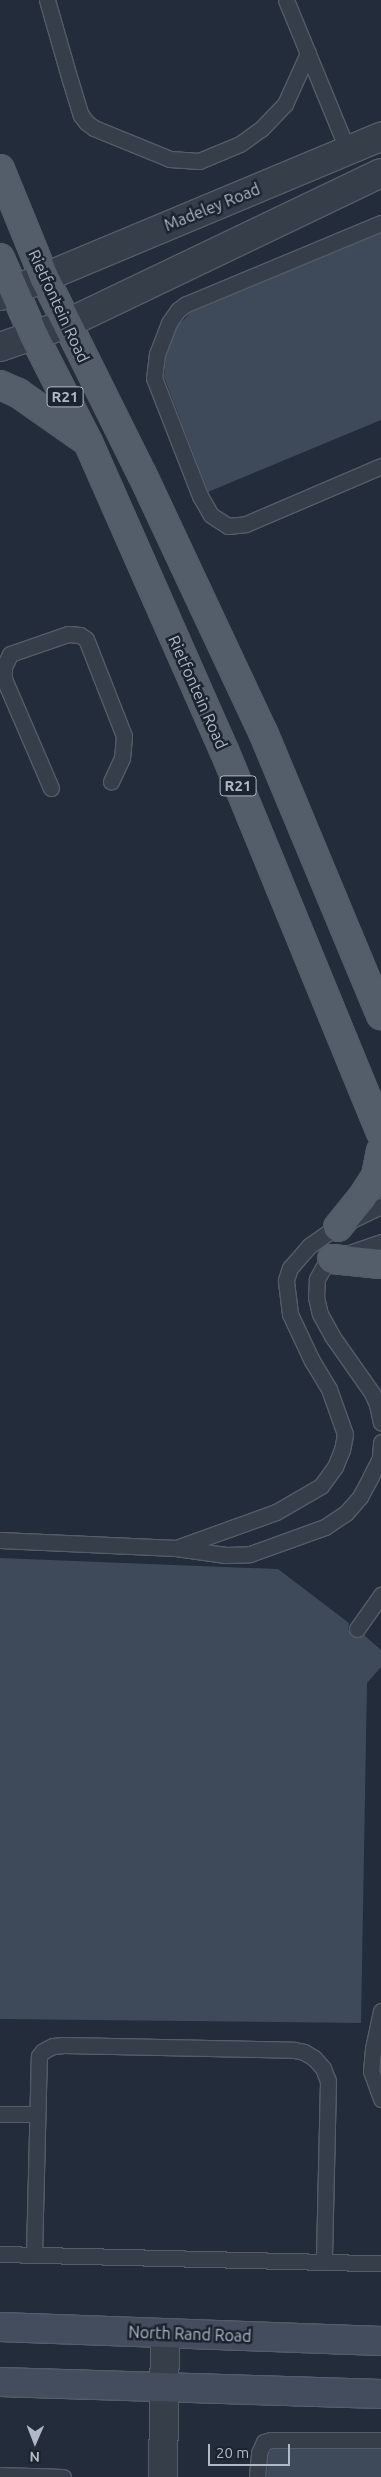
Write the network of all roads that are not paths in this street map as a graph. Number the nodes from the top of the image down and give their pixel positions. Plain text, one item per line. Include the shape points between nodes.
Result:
1 (47, 0) edge
2 (286, 0) edge
3 (308, 53) junction
4 (381, 137) edge
5 (348, 151) junction
6 (0, 169) edge
7 (381, 173) edge
8 (381, 223) edge
9 (0, 258) edge
10 (44, 277) junction
11 (7, 293) edge
12 (66, 324) junction
13 (34, 336) junction
14 (0, 347) edge
15 (0, 385) edge
16 (88, 442) junction
17 (381, 467) edge
18 (111, 782) dead end
19 (51, 788) dead end
20 (381, 1015) edge
21 (381, 1132) edge
22 (381, 1151) edge
23 (381, 1206) edge
24 (338, 1227) junction
25 (381, 1242) edge
26 (332, 1259) junction
27 (381, 1264) edge
28 (379, 1409) edge
29 (381, 1423) edge
30 (381, 1442) edge
31 (0, 1540) edge
32 (176, 1548) junction
33 (381, 1595) edge
34 (357, 1630) dead end
35 (381, 2011) edge
36 (381, 2099) edge
37 (0, 2114) edge
38 (37, 2114) junction
39 (0, 2254) edge
40 (34, 2255) junction
41 (324, 2262) junction
42 (381, 2263) edge
43 (0, 2327) edge
44 (165, 2334) junction
45 (381, 2341) edge
46 (0, 2382) edge
47 (164, 2387) junction
48 (381, 2394) edge
49 (381, 2440) edge
50 (8, 2476) edge
51 (63, 2477) edge
52 (163, 2477) edge
53 (258, 2477) edge

1 - 3 lane via 81,115 86,122 170,159 199,161 240,144 261,129 285,104
2 - 3 lane
3 - 5 lane
4 - 5 street, Madeley Road
5 - 10 street, Madeley Road
6 - 10 main road, Rietfontein Road / R21
7 - 12 street
8 - 17 lane via 186,304 169,323 154,371 155,385 200,496 211,515 228,526 246,524
9 - 11 main road, Rietfontein Road / R21
10 - 11 street, Madeley Road
10 - 12 main road, Rietfontein Road / R21
11 - 13 main road, Rietfontein Road / R21
12 - 13 street
12 - 20 main road, Rietfontein Road / R21 via 142,474 263,732
13 - 14 street
13 - 16 main road, Rietfontein Road / R21
15 - 16 main road via 18,393
16 - 21 main road, Rietfontein Road / R21 via 224,750
18 - 19 lane via 122,758 124,736 86,639 68,634 10,654 4,673
22 - 24 main road via 376,1176 362,1199
23 - 24 lane
24 - 32 lane via 309,1246 290,1268 286,1280 290,1314 329,1389 345,1434 336,1467 321,1486 276,1512
25 - 26 lane
26 - 27 main road
26 - 28 lane via 317,1279 316,1297 320,1314
28 - 29 lane
30 - 32 lane via 380,1458 360,1497 346,1513 325,1527 250,1554 226,1555
31 - 32 lane
33 - 34 lane
35 - 36 lane via 371,2071
37 - 38 lane
38 - 40 lane
38 - 41 lane via 39,2056 53,2046 304,2052 322,2068 328,2082
39 - 40 lane
40 - 41 lane
41 - 42 lane
43 - 44 main road, North Rand Road
44 - 45 main road, North Rand Road
44 - 47 street
46 - 47 main road
47 - 48 main road
47 - 52 street
49 - 53 lane via 270,2440 264,2442 259,2453
50 - 51 lane

